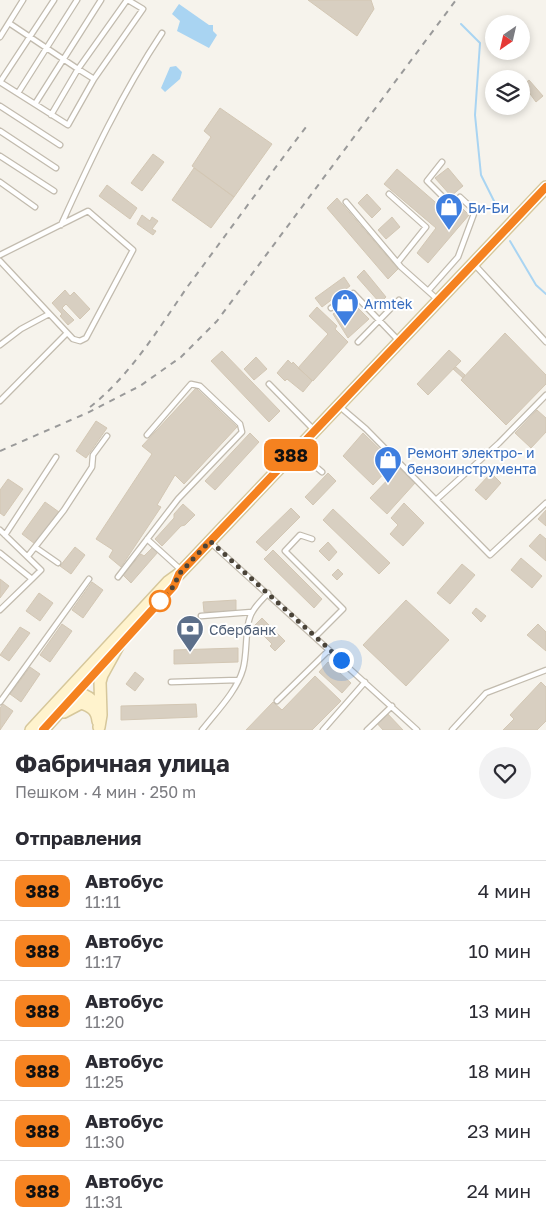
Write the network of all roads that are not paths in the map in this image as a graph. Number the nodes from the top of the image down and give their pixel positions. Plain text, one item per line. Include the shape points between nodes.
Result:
1 (23, 0) edge
2 (54, 0) edge
3 (77, 0) edge
4 (100, 0) edge
5 (128, 0) edge
6 (9, 23) junction
7 (162, 33) dead end
8 (0, 37) edge
9 (30, 37) junction
10 (46, 48) junction
11 (63, 58) junction
12 (78, 69) junction
13 (94, 79) junction
14 (0, 82) edge
15 (18, 93) junction
16 (35, 104) junction
17 (0, 106) edge
18 (51, 114) junction
19 (0, 131) edge
20 (60, 145) dead end
21 (0, 156) edge
22 (442, 162) dead end
23 (56, 168) dead end
24 (0, 182) edge
25 (546, 186) edge
26 (54, 191) dead end
27 (389, 194) dead end
28 (346, 202) dead end
29 (35, 207) dead end
30 (61, 225) junction
31 (0, 255) edge
32 (0, 261) edge
33 (398, 262) junction
34 (473, 263) junction
35 (428, 291) junction
36 (399, 300) dead end
37 (438, 300) junction
38 (331, 308) dead end
39 (49, 314) junction
40 (379, 320) junction
41 (67, 333) junction
42 (399, 341) junction
43 (358, 342) dead end
44 (546, 342) edge
45 (0, 345) edge
46 (269, 384) dead end
47 (546, 395) edge
48 (0, 401) edge
49 (338, 405) junction
50 (314, 430) junction
51 (147, 435) dead end
52 (107, 436) dead end
53 (296, 450) junction
54 (56, 457) dead end
55 (322, 472) dead end
56 (436, 500) junction
57 (546, 503) edge
58 (0, 530) edge
59 (5, 535) junction
60 (147, 539) junction
61 (312, 539) dead end
62 (210, 541) junction
63 (35, 547) junction
64 (0, 553) edge
65 (28, 556) junction
66 (58, 563) dead end
67 (180, 572) junction
68 (118, 577) dead end
69 (32, 579) junction
70 (90, 579) dead end
71 (268, 593) junction
72 (0, 610) edge
73 (252, 612) junction
74 (201, 616) dead end
75 (315, 637) junction
76 (118, 646) junction
77 (328, 650) junction
78 (546, 670) edge
79 (238, 680) junction
80 (171, 682) dead end
81 (365, 682) junction
82 (72, 692) junction
83 (277, 701) dead end
84 (0, 702) edge
85 (392, 706) junction
86 (372, 725) junction
87 (45, 728) edge
88 (98, 728) edge
89 (31, 730) edge
90 (202, 730) edge
91 (323, 730) edge
92 (367, 730) edge
93 (376, 730) edge
94 (418, 730) edge
95 (452, 730) edge

1 - 6 lane
2 - 9 lane
3 - 10 lane
4 - 11 lane
5 - 12 lane
5 - 13 lane via 143,10
6 - 8 lane
6 - 9 lane
7 - 30 lane via 104,134
9 - 10 lane
9 - 14 lane
10 - 11 lane
10 - 15 lane
11 - 12 lane
11 - 16 lane
12 - 13 lane
12 - 18 lane
13 - 18 lane via 68,125
14 - 15 lane
15 - 16 lane
16 - 18 lane
17 - 20 lane
19 - 23 lane
21 - 26 lane
22 - 35 lane via 427,181 452,206 460,197 474,211 458,256
24 - 29 lane
25 - 34 main road
27 - 33 lane via 426,227
28 - 33 lane
30 - 31 lane
30 - 41 lane via 88,211 133,250 86,338 80,341
32 - 39 lane
33 - 35 lane
34 - 37 main road
34 - 44 lane
35 - 37 lane
36 - 40 lane
37 - 42 main road
38 - 40 lane via 353,293
39 - 41 lane
39 - 45 lane
40 - 42 lane
40 - 43 lane
41 - 48 lane
42 - 49 main road
46 - 50 lane
47 - 56 lane
49 - 50 main road
49 - 56 lane
50 - 53 main road
51 - 60 lane via 191,384 200,386 240,424 242,432 178,499
52 - 63 lane via 93,455 92,467
53 - 55 lane
53 - 62 main road
54 - 59 lane
56 - 57 lane via 490,555
58 - 59 lane
59 - 65 lane
60 - 67 lane
60 - 68 lane
61 - 75 lane via 300,535 285,551 343,610
62 - 67 main road
62 - 71 lane
63 - 65 lane
63 - 66 lane
64 - 69 lane
65 - 69 lane via 41,570
67 - 76 main road via 174,586
67 - 82 main road
69 - 72 lane
70 - 84 lane
71 - 73 lane
71 - 75 lane
73 - 74 lane
73 - 79 lane via 243,669
75 - 77 lane
76 - 82 main road
76 - 88 main road via 100,682 102,715
77 - 81 lane
77 - 83 lane
78 - 95 lane via 486,693
79 - 80 lane
79 - 90 lane
81 - 85 lane
81 - 91 lane
82 - 87 main road
82 - 88 main road via 95,703 100,713
82 - 89 main road
85 - 86 lane
85 - 94 lane
86 - 92 lane
86 - 93 lane
87 - 88 main road via 81,703 95,710

